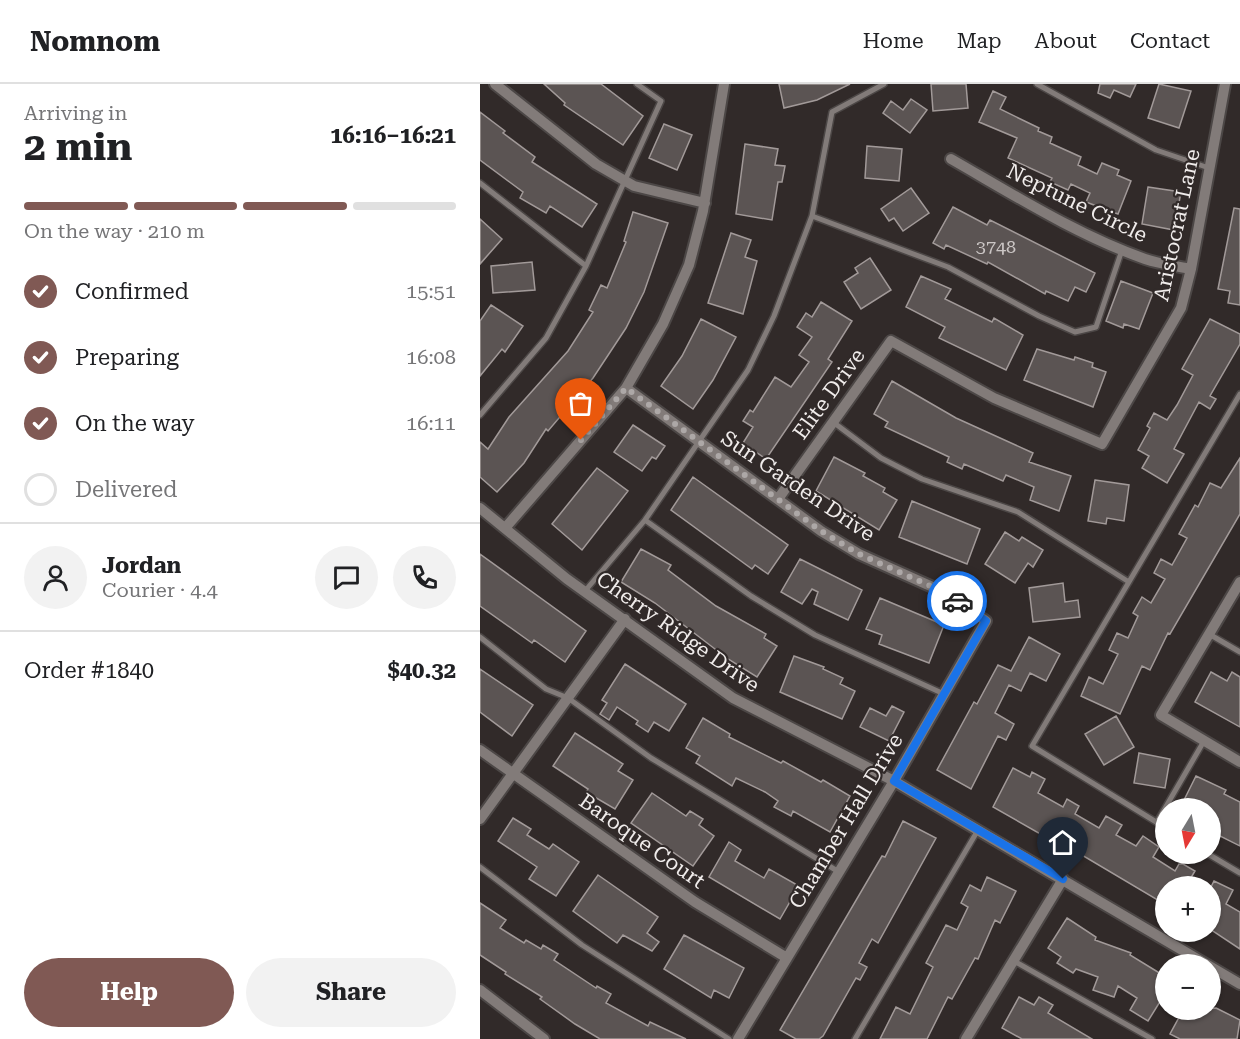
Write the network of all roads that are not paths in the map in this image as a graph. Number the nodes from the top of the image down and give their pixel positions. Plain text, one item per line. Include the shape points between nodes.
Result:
1 (495, 84) edge
2 (637, 84) edge
3 (724, 84) edge
4 (884, 84) edge
5 (1036, 84) edge
6 (1225, 84) edge
7 (951, 159) dead end
8 (1209, 168) junction
9 (626, 181) junction
10 (480, 183) edge
11 (705, 203) junction
12 (812, 216) junction
13 (1122, 250) junction
14 (586, 266) junction
15 (1191, 269) junction
16 (891, 341) joint
17 (626, 388) junction
18 (1240, 394) edge
19 (480, 415) edge
20 (833, 422) junction
21 (700, 442) junction
22 (778, 499) junction
23 (480, 508) edge
24 (645, 520) junction
25 (506, 527) junction
26 (1129, 582) junction
27 (1240, 582) edge
28 (585, 591) junction
29 (625, 620) junction
30 (986, 621) joint
31 (1209, 634) junction
32 (480, 637) edge
33 (1240, 652) edge
34 (944, 694) junction
35 (568, 698) junction
36 (1204, 741) junction
37 (480, 750) edge
38 (1240, 762) edge
39 (512, 774) junction
40 (894, 781) junction
41 (1171, 798) edge
42 (480, 819) edge
43 (1155, 821) edge
44 (978, 830) junction
45 (1221, 862) edge
46 (480, 867) edge
47 (839, 872) junction
48 (1240, 873) edge
49 (1063, 879) junction
50 (787, 957) junction
51 (1014, 961) junction
52 (1240, 984) edge
53 (480, 990) edge
54 (544, 1039) edge
55 (729, 1039) edge
56 (738, 1039) edge
57 (855, 1039) edge
58 (966, 1039) edge
59 (1152, 1039) edge

1 - 9 street via 596,164
2 - 9 lane via 661,101
3 - 11 street
4 - 12 lane via 832,112
5 - 8 lane via 1156,150
6 - 8 street, Aristocrat Lane
7 - 13 street, Neptune Circle via 1039,210
8 - 15 street, Aristocrat Lane
9 - 11 street
9 - 14 lane
10 - 14 lane
11 - 17 street via 684,275 663,324
12 - 13 lane via 948,267 1076,332 1096,327
12 - 21 lane via 774,316 748,370
13 - 15 street, Neptune Circle
14 - 19 lane via 546,338
15 - 16 street, Aristocrat Lane via 1181,308 1102,444 994,398
16 - 20 street, Elite Drive
17 - 21 street, Sun Garden Drive
17 - 25 street
18 - 26 lane
20 - 22 street, Elite Drive
20 - 26 lane via 881,458 922,479 1018,512
21 - 22 street, Sun Garden Drive
21 - 24 lane
22 - 30 street, Sun Garden Drive via 859,554 946,593
23 - 25 street, Cherry Ridge Drive
24 - 28 lane
24 - 34 lane via 751,596 815,634
25 - 28 street, Cherry Ridge Drive
26 - 43 lane via 1032,746
27 - 31 street
28 - 29 street, Cherry Ridge Drive
29 - 35 street
29 - 40 street, Cherry Ridge Drive via 733,698
30 - 34 street, Chamber Hall Drive
31 - 33 lane
31 - 36 street via 1161,715
32 - 35 lane via 546,689
34 - 40 street, Chamber Hall Drive
35 - 39 street
35 - 47 lane via 651,758
36 - 38 street
36 - 41 lane
37 - 39 street, Baroque Court
39 - 42 street
39 - 50 street, Baroque Court via 695,902
40 - 44 street, Cherry Ridge Drive
40 - 47 street, Chamber Hall Drive
44 - 49 street, Cherry Ridge Drive
44 - 57 lane
45 - 48 lane
46 - 55 lane via 582,945
47 - 50 street, Chamber Hall Drive
49 - 51 street
49 - 52 street, Cherry Ridge Drive
50 - 56 street, Chamber Hall Drive
51 - 58 street
51 - 59 lane
53 - 54 street

